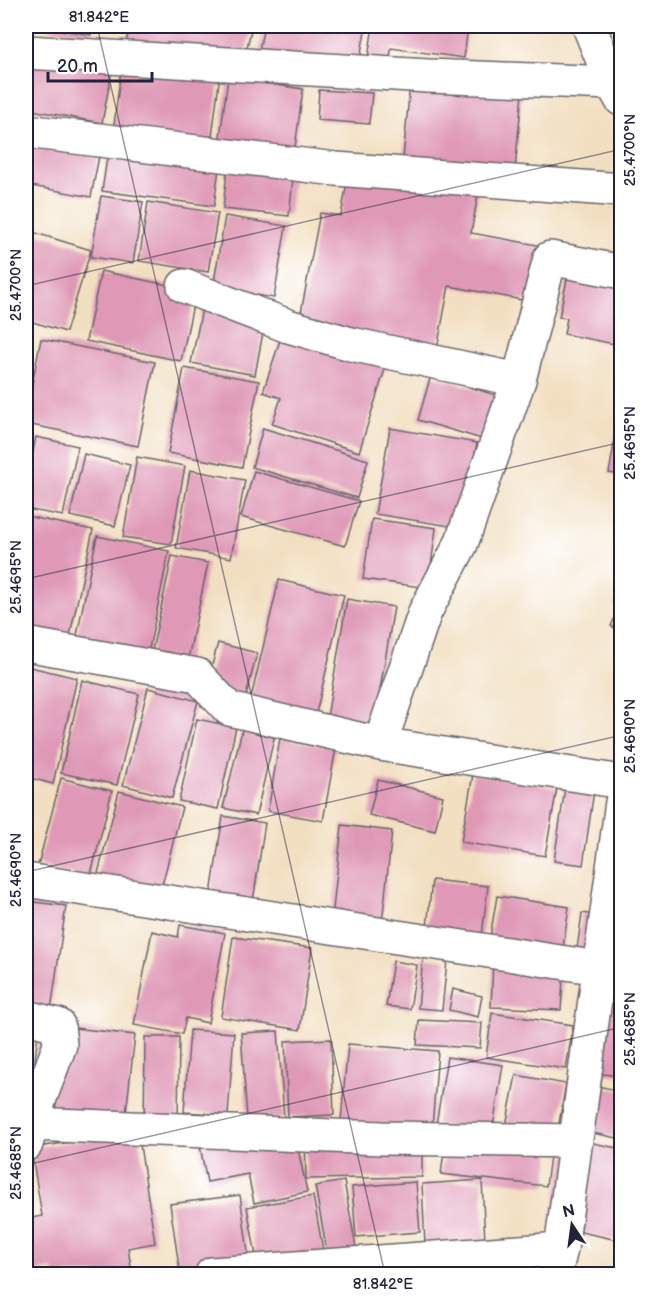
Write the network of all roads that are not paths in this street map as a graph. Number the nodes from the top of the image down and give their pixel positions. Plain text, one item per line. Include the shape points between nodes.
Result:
1 (589, 26) edge
2 (26, 52) edge
3 (617, 92) edge
4 (26, 131) edge
5 (621, 190) edge
6 (621, 272) edge
7 (184, 286) dead end
8 (519, 380) junction
9 (26, 645) edge
10 (380, 744) junction
11 (621, 782) edge
12 (621, 802) edge
13 (26, 880) edge
14 (599, 968) junction
15 (26, 1017) edge
16 (28, 1134) edge
17 (575, 1141) junction
18 (558, 1262) edge
19 (212, 1275) edge

1 - 3 street
2 - 3 street via 429,76
4 - 5 street via 336,169
6 - 8 street via 550,258
7 - 8 street via 288,326 341,341
8 - 10 street via 461,544 425,612
9 - 10 street via 197,675 229,709
10 - 11 street
12 - 14 street
13 - 14 street
14 - 17 street
15 - 16 street via 58,1024 60,1045
16 - 17 street
17 - 18 street
18 - 19 street

